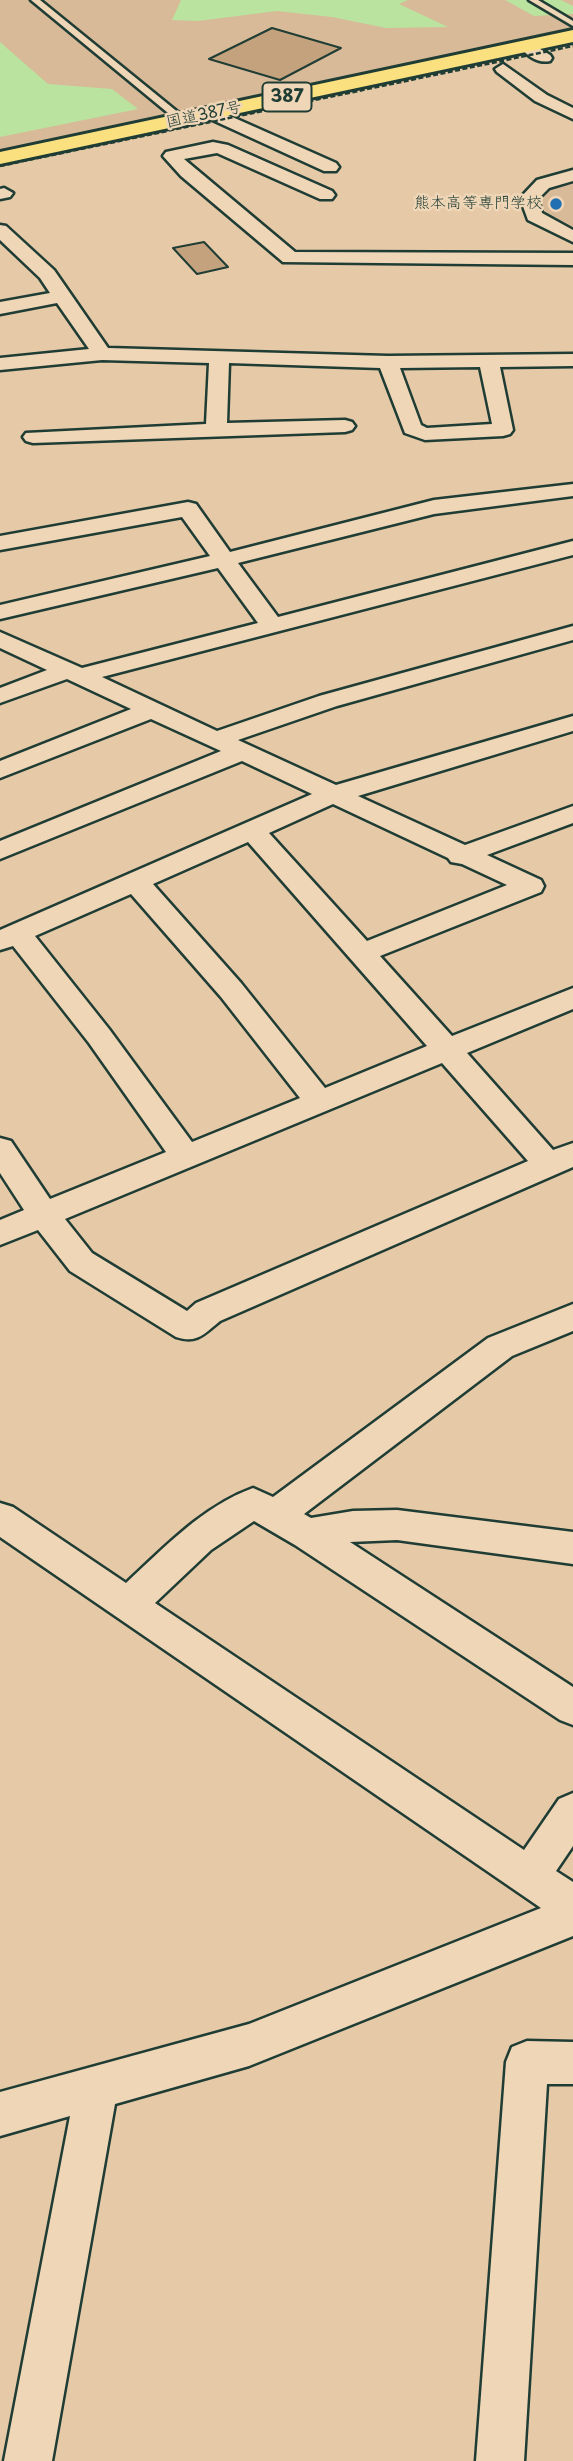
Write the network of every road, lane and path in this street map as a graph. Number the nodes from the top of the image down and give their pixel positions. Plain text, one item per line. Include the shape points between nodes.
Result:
1 (35, 0) edge
2 (533, 0) edge
3 (573, 24) edge
4 (573, 36) edge
5 (527, 46) junction
6 (544, 58) dead end
7 (503, 69) dead end
8 (212, 113) junction
9 (573, 114) edge
10 (182, 120) junction
11 (0, 158) edge
12 (330, 167) dead end
13 (573, 175) edge
14 (326, 195) dead end
15 (0, 230) edge
16 (573, 237) edge
17 (573, 260) edge
18 (63, 296) junction
19 (0, 308) edge
20 (102, 354) junction
21 (219, 358) junction
22 (573, 360) edge
23 (489, 361) junction
24 (388, 362) junction
25 (0, 364) edge
26 (345, 426) dead end
27 (216, 429) junction
28 (33, 437) dead end
29 (573, 490) edge
30 (0, 543) edge
31 (573, 548) edge
32 (224, 560) junction
33 (0, 612) edge
34 (272, 626) junction
35 (573, 633) edge
36 (0, 639) edge
37 (74, 675) junction
38 (0, 696) edge
39 (150, 710) junction
40 (573, 723) edge
41 (217, 739) junction
42 (243, 752) junction
43 (0, 770) edge
44 (332, 795) junction
45 (573, 814) edge
46 (252, 831) junction
47 (0, 851) edge
48 (460, 856) junction
49 (136, 882) junction
50 (9, 937) edge
51 (362, 953) junction
52 (573, 998) edge
53 (448, 1049) junction
54 (320, 1102) junction
55 (0, 1149) edge
56 (186, 1157) junction
57 (561, 1160) edge
58 (44, 1214) junction
59 (0, 1233) edge
60 (573, 1317) edge
61 (276, 1514) junction
62 (0, 1518) edge
63 (308, 1534) junction
64 (573, 1548) edge
65 (128, 1605) junction
66 (573, 1708) edge
67 (573, 1812) edge
68 (529, 1877) junction
69 (573, 1906) edge
70 (573, 1916) edge
71 (573, 2063) edge
72 (97, 2085) junction
73 (0, 2114) edge
74 (28, 2461) edge
75 (500, 2461) edge

1 - 10 lane
2 - 3 lane
4 - 5 highway, 国道387号 / 387
5 - 6 street
5 - 8 highway, 国道387号 / 387
7 - 9 street via 541,98
8 - 10 highway, 国道387号 / 387
8 - 12 street
10 - 11 highway, 国道387号 / 387
13 - 16 street via 543,184 528,198 534,216
14 - 17 street via 222,149 172,156 290,258
15 - 18 street via 47,274
18 - 19 street
18 - 20 street
20 - 21 street
20 - 25 street
21 - 24 street
21 - 27 street
22 - 23 street
23 - 24 street
23 - 24 street via 503,430 425,434 412,429
26 - 27 street
27 - 28 street
29 - 32 street via 434,507
30 - 32 street via 188,509
31 - 34 street
32 - 33 street
32 - 34 street
34 - 37 street
35 - 41 street via 328,701
36 - 37 street
37 - 38 street
37 - 39 street
39 - 41 street
39 - 43 street
40 - 44 street
41 - 42 street
42 - 44 street
42 - 47 street
44 - 46 street
44 - 48 street
45 - 48 street
46 - 49 street
46 - 51 street
48 - 51 street via 531,886
49 - 50 street
49 - 54 street via 231,990
50 - 56 street via 99,1036
51 - 53 street
52 - 53 street
53 - 54 street
53 - 57 street
54 - 56 street
55 - 58 street
56 - 58 street
57 - 58 street via 208,1312 188,1328 82,1262
58 - 59 street
60 - 61 street via 500,1347
61 - 63 street
61 - 65 street via 253,1503 198,1539
62 - 65 street
63 - 64 street via 397,1525
63 - 66 street
65 - 68 street
67 - 68 street
68 - 69 street
70 - 72 street via 249,2045
71 - 75 street via 527,2062
72 - 73 street
72 - 74 street

